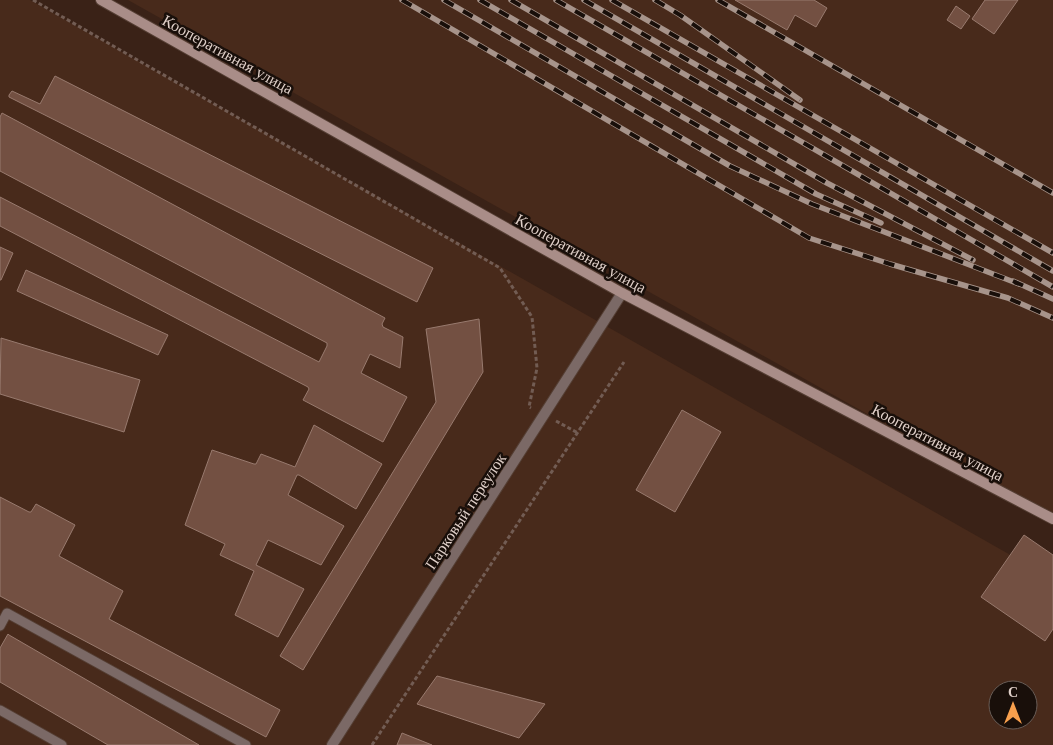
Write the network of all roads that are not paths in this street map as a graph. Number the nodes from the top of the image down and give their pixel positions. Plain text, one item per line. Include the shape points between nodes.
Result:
1 (101, 0) edge
2 (622, 294) junction
3 (1053, 519) edge
4 (4, 611) edge
5 (0, 626) edge
6 (0, 710) edge
7 (62, 745) edge
8 (246, 745) edge
9 (332, 745) edge

1 - 2 main road, Кооперативная улица
2 - 3 main road, Кооперативная улица
2 - 9 street, Парковый переулок
4 - 5 lane
4 - 8 lane
6 - 7 lane

